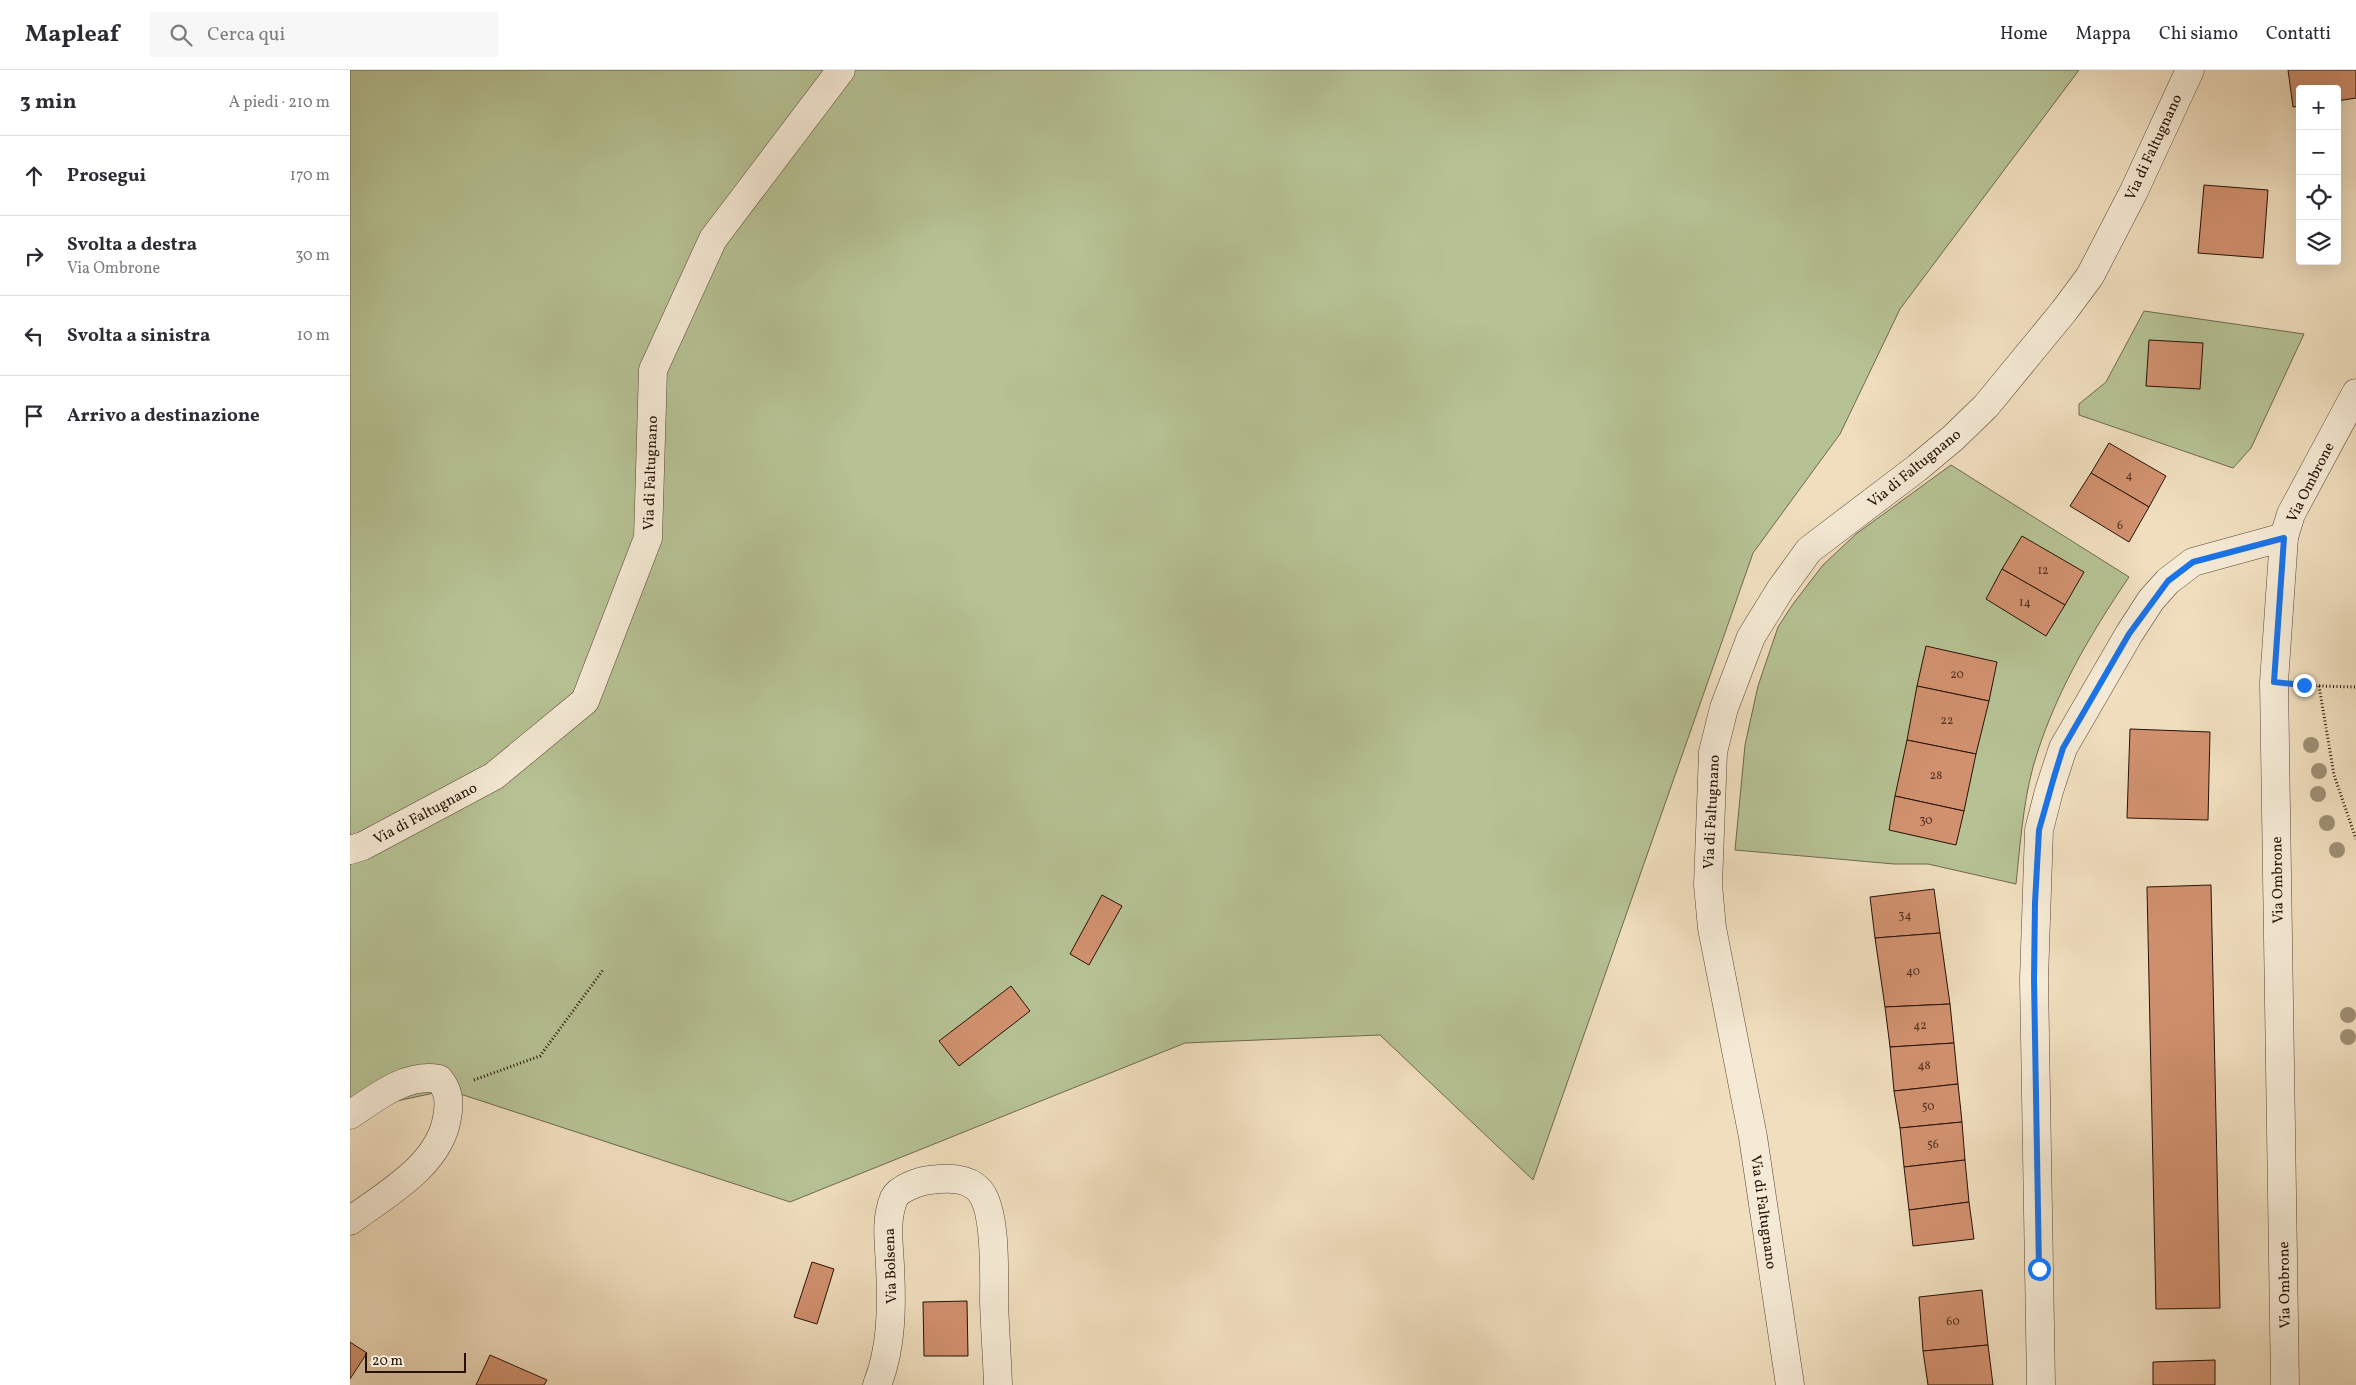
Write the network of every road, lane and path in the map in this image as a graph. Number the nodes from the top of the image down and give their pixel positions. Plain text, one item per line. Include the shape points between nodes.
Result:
1 (841, 70) edge
2 (2190, 70) edge
3 (2356, 393) edge
4 (2284, 538) junction
5 (2274, 682) junction
6 (2319, 686) junction
7 (2356, 687) edge
8 (2356, 839) edge
9 (350, 850) edge
10 (603, 970) dead end
11 (448, 1090) junction
12 (350, 1115) edge
13 (350, 1221) edge
14 (877, 1385) edge
15 (998, 1385) edge
16 (1790, 1385) edge
17 (2042, 1385) edge
18 (2285, 1385) edge

1 - 9 street, Via di Faltugnano via 713,239 654,370 648,538 585,701 494,776
2 - 16 street, Via di Faltugnano via 2090,276 1986,406 1918,468 1809,550 1751,637 1724,708 1713,752 1708,885 1712,928 1753,1137
3 - 4 street, Via Ombrone via 2291,514
4 - 5 street, Via Ombrone
4 - 17 street via 2193,562 2168,581 2129,634 2063,748 2049,791 2039,830 2034,979
5 - 6 path
5 - 18 street, Via Ombrone
6 - 7 path
6 - 8 path via 2334,775
10 - 11 path via 540,1056
11 - 12 street via 439,1079 427,1076 410,1080
11 - 13 street via 445,1130 437,1148 424,1163
14 - 15 street, Via Bolsena via 883,1371 892,1309 888,1233 895,1196 928,1180 953,1179 969,1181 982,1192 989,1215 995,1255

